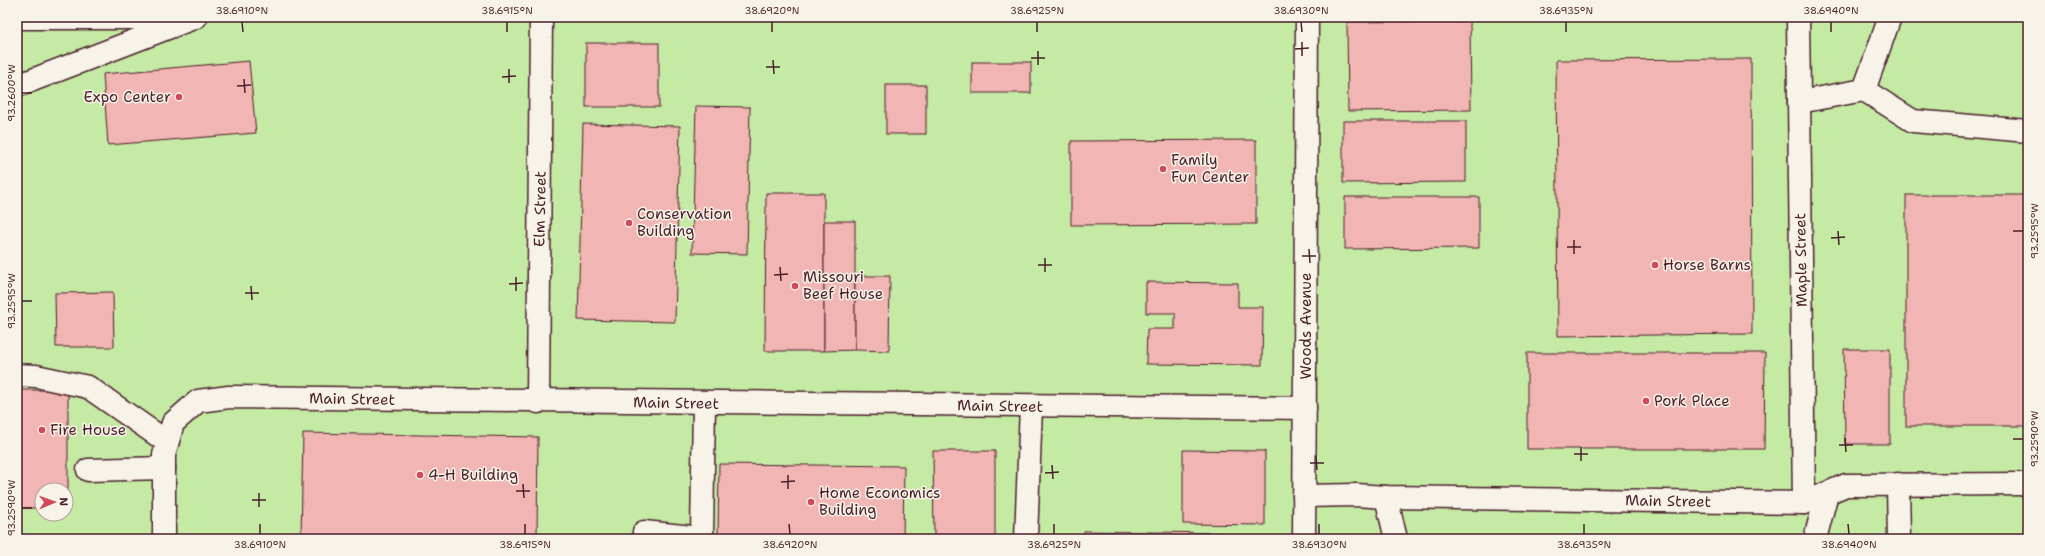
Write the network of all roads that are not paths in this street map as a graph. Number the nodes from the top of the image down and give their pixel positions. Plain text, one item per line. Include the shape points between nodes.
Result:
1 (152, 17) edge
2 (196, 17) edge
3 (205, 17) edge
4 (541, 17) edge
5 (1307, 17) edge
6 (1798, 17) edge
7 (1890, 17) edge
8 (17, 18) edge
9 (17, 86) edge
10 (1864, 90) junction
11 (1799, 102) junction
12 (2028, 130) edge
13 (17, 376) edge
14 (538, 402) junction
15 (704, 403) junction
16 (1031, 406) junction
17 (1305, 408) junction
18 (167, 442) junction
19 (164, 468) junction
20 (88, 470) dead end
21 (1898, 484) junction
22 (2028, 484) edge
23 (1827, 493) junction
24 (1304, 496) junction
25 (1386, 497) junction
26 (1804, 504) junction
27 (644, 532) dead end
28 (164, 539) edge
29 (1026, 539) edge
30 (1304, 539) edge
31 (1396, 539) edge
32 (1815, 539) edge
33 (1899, 539) edge

1 - 2 street
1 - 8 street
2 - 3 street
2 - 9 street
4 - 14 street, Elm Street
5 - 17 street, Woods Avenue
6 - 11 street, Maple Street
7 - 10 street
10 - 11 street
10 - 12 street via 1913,121
11 - 26 street, Maple Street
13 - 18 street via 36,376 88,387
14 - 15 street, Main Street
14 - 18 street, Main Street via 229,397 198,401 172,423
15 - 16 street, Main Street
15 - 27 street via 702,538
16 - 17 street, Main Street
16 - 29 street
17 - 24 street, Woods Avenue
18 - 19 street, Main Street
19 - 20 street
19 - 28 street, Main Street
21 - 22 street, Main Street
21 - 23 street, Main Street via 1846,485
21 - 33 street
23 - 26 street, Main Street
23 - 32 street
24 - 25 street, Main Street
24 - 30 street, Woods Avenue
25 - 26 street, Main Street
25 - 31 street

